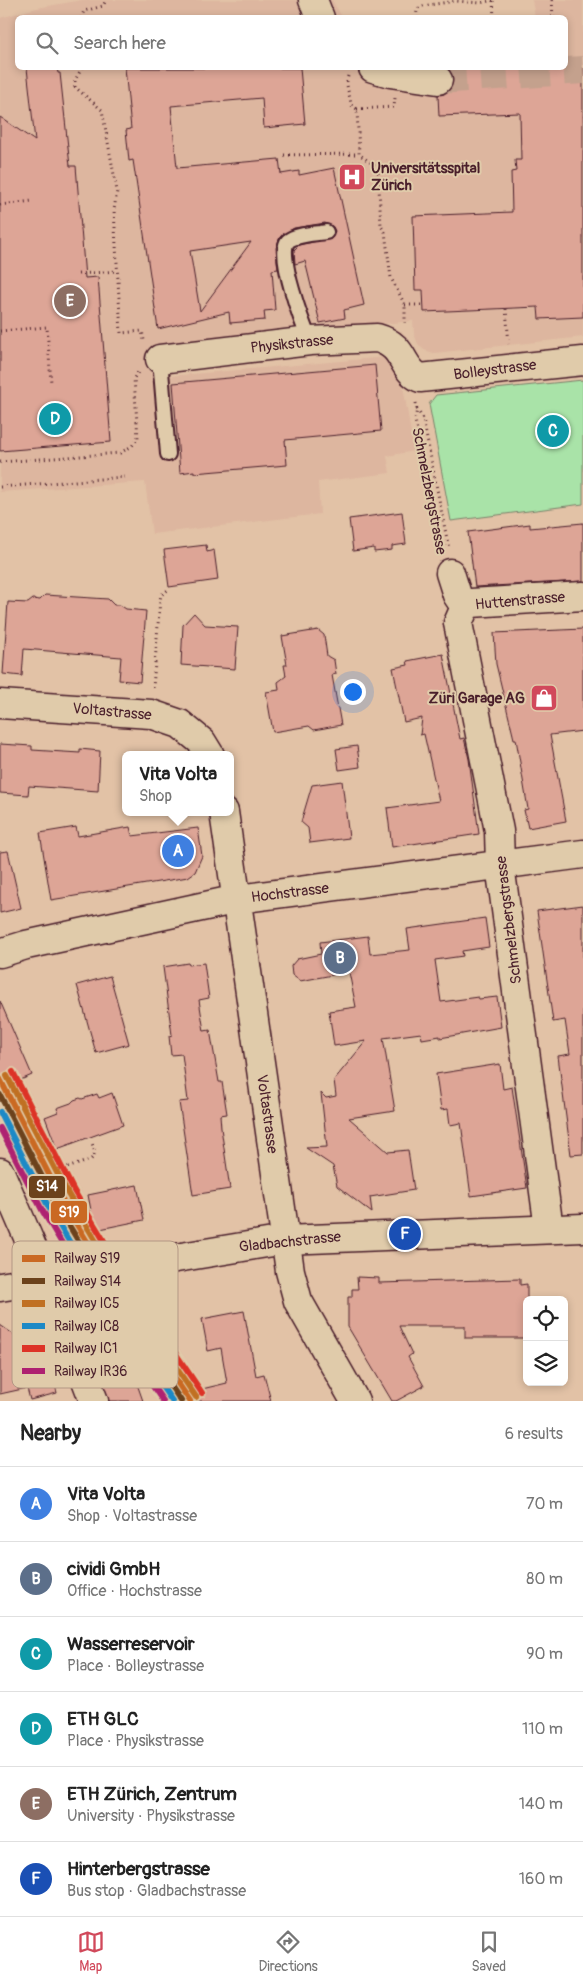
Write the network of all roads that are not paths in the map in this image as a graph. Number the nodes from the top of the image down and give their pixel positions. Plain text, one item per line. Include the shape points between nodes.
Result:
1 (313, 0) edge
2 (319, 15) edge
3 (379, 70) edge
4 (438, 80) tunnel mouth
5 (326, 232) dead end
6 (310, 341) junction
7 (152, 353) joint
8 (583, 361) edge
9 (409, 370) joint
10 (168, 454) dead end
11 (450, 573) road end
12 (583, 596) edge
13 (463, 610) junction
14 (0, 704) edge
15 (208, 751) edge
16 (225, 816) edge
17 (583, 854) edge
18 (500, 865) junction
19 (238, 900) junction
20 (0, 953) edge
21 (0, 1172) edge
22 (583, 1228) edge
23 (549, 1229) junction
24 (285, 1240) junction
25 (29, 1241) edge
26 (178, 1257) edge
27 (89, 1388) edge
28 (94, 1401) edge
29 (355, 1401) edge

1 - 2 street
3 - 4 street
5 - 6 lane via 293,238 288,241 284,253
6 - 7 street, Physikstrasse
6 - 9 street, Physikstrasse via 384,340 398,350
7 - 10 lane
8 - 9 street, Bolleystrasse via 426,378 420,378
11 - 13 street, Schmelzbergstrasse
12 - 13 street, Huttenstrasse via 477,602
13 - 18 street, Schmelzbergstrasse via 458,623 499,831
14 - 15 street, Voltastrasse via 151,714 180,724 202,742
16 - 19 street, Voltastrasse
17 - 18 street, Hochstrasse
18 - 19 street, Hochstrasse
18 - 23 street, Schmelzbergstrasse
19 - 20 street, Hochstrasse
19 - 24 street, Voltastrasse
21 - 25 street
22 - 23 street, Gladbachstrasse
23 - 24 street, Gladbachstrasse
24 - 26 street, Gladbachstrasse
24 - 29 street, Voltastrasse via 298,1301
27 - 28 street

